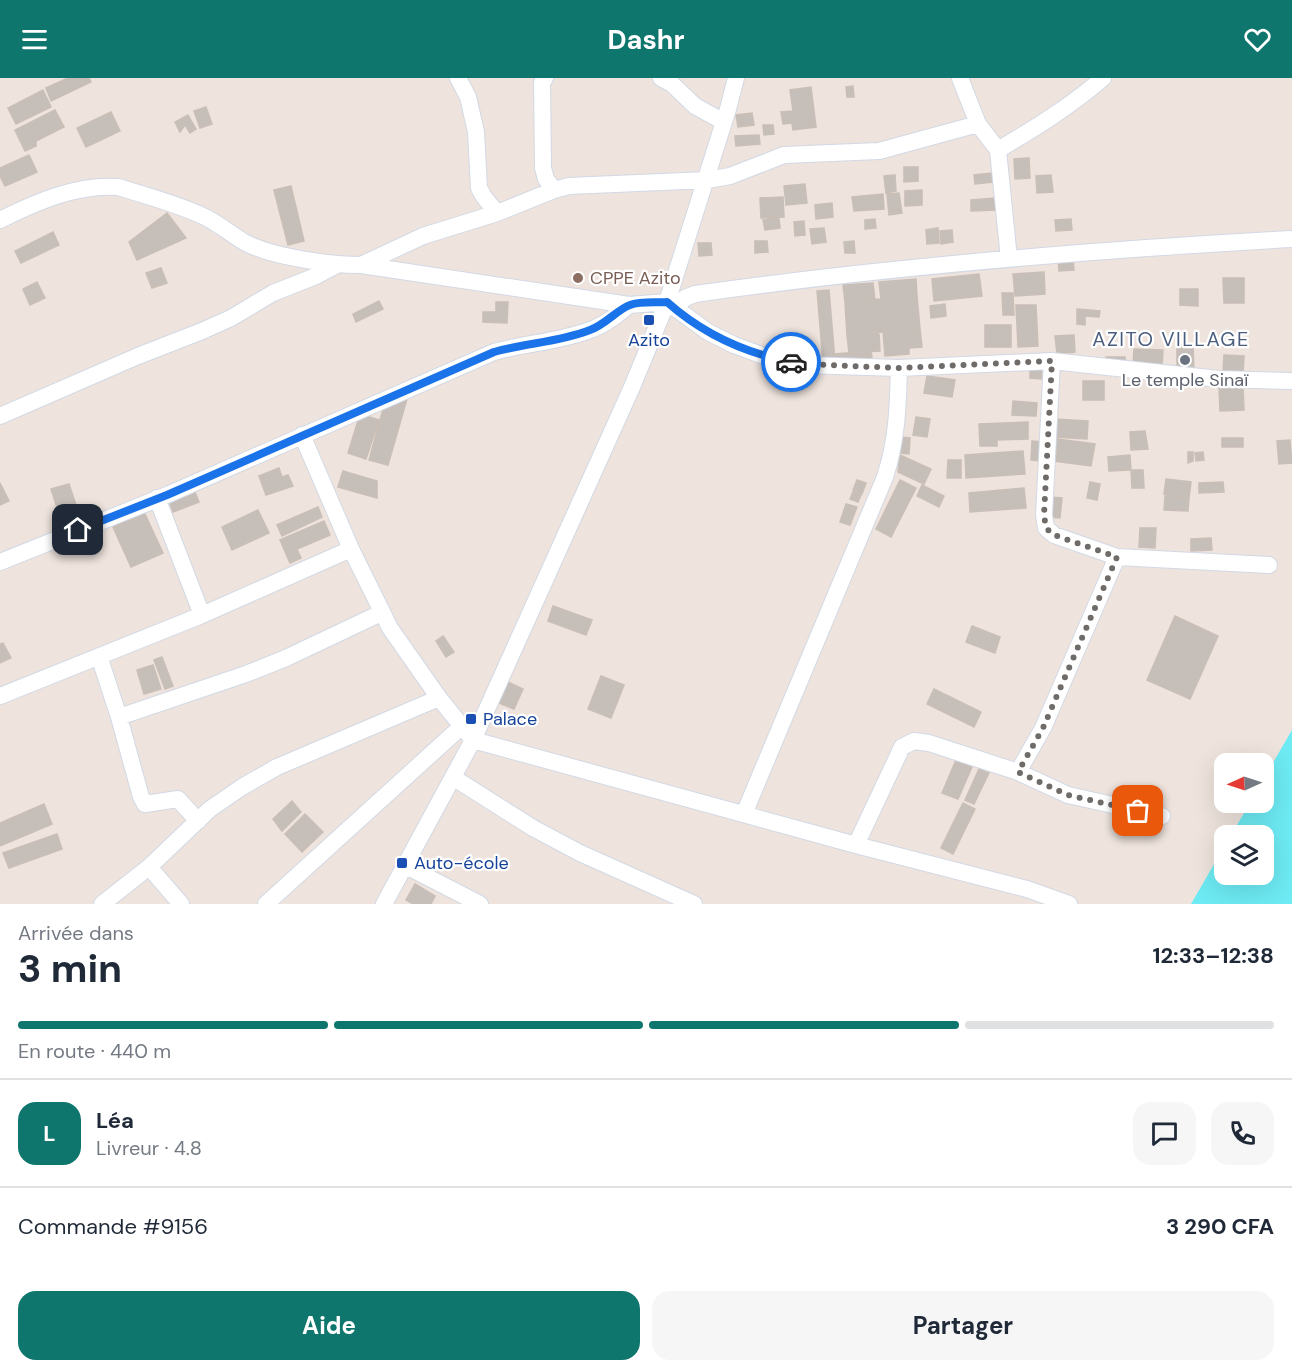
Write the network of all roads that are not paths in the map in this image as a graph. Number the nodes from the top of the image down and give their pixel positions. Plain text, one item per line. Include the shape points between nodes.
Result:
1 (458, 78) edge
2 (544, 78) edge
3 (661, 78) edge
4 (736, 78) edge
5 (960, 78) edge
6 (1103, 78) edge
7 (724, 122) junction
8 (978, 124) junction
9 (998, 150) junction
10 (706, 180) junction
11 (554, 190) junction
12 (497, 213) junction
13 (0, 220) edge
14 (1292, 239) edge
15 (1009, 260) junction
16 (337, 265) junction
17 (361, 265) junction
18 (629, 305) junction
19 (671, 305) junction
20 (1052, 361) junction
21 (899, 368) junction
22 (1292, 381) edge
23 (0, 416) edge
24 (302, 435) junction
25 (157, 498) junction
26 (351, 549) junction
27 (1117, 557) junction
28 (0, 562) edge
29 (1269, 565) dead end
30 (381, 613) junction
31 (202, 615) junction
32 (99, 656) junction
33 (0, 696) edge
34 (440, 698) junction
35 (119, 717) junction
36 (462, 726) junction
37 (473, 740) junction
38 (1018, 772) junction
39 (454, 778) junction
40 (744, 814) junction
41 (1162, 816) dead end
42 (198, 821) junction
43 (856, 845) junction
44 (406, 866) junction
45 (149, 867) junction
46 (1023, 897) edge
47 (102, 904) edge
48 (181, 904) edge
49 (266, 904) edge
50 (384, 904) edge
51 (480, 904) edge
52 (694, 904) edge
53 (1069, 904) edge

1 - 12 street via 468,97 476,132 479,188
2 - 11 street via 543,168
3 - 7 street
4 - 7 street
5 - 8 street
6 - 9 street via 1051,118
7 - 10 street
8 - 9 street
8 - 10 street via 879,151 784,155 730,176
9 - 15 street
10 - 11 street via 569,186
10 - 19 street
11 - 12 street
12 - 17 street via 423,236
13 - 16 street via 56,196 103,186 118,187 206,218 258,248
14 - 15 street
15 - 19 street via 710,292
16 - 17 street
16 - 23 street via 202,331
17 - 18 street
18 - 19 street
18 - 24 street via 592,330 494,352
19 - 21 street via 708,332 766,357 803,364
19 - 37 street
20 - 21 street
20 - 22 street via 1219,379
20 - 27 street via 1046,528 1054,535
21 - 40 street via 898,419 885,477
24 - 25 street
24 - 26 street
25 - 28 street
25 - 31 street
26 - 30 street
26 - 31 street
27 - 29 street
27 - 38 street via 1043,728
30 - 34 street
30 - 35 street via 276,662
31 - 32 street
32 - 33 street
32 - 35 street
34 - 36 street
34 - 42 street via 277,767 242,787
35 - 42 street via 145,804 178,799
36 - 37 street
36 - 49 street
37 - 39 street
37 - 40 street
38 - 41 street via 1068,795
38 - 43 street via 914,741 902,747
39 - 44 street
39 - 52 street via 580,853
40 - 43 street
42 - 45 street
43 - 46 street
44 - 50 street
44 - 51 street
45 - 47 street
45 - 48 street
46 - 53 street

